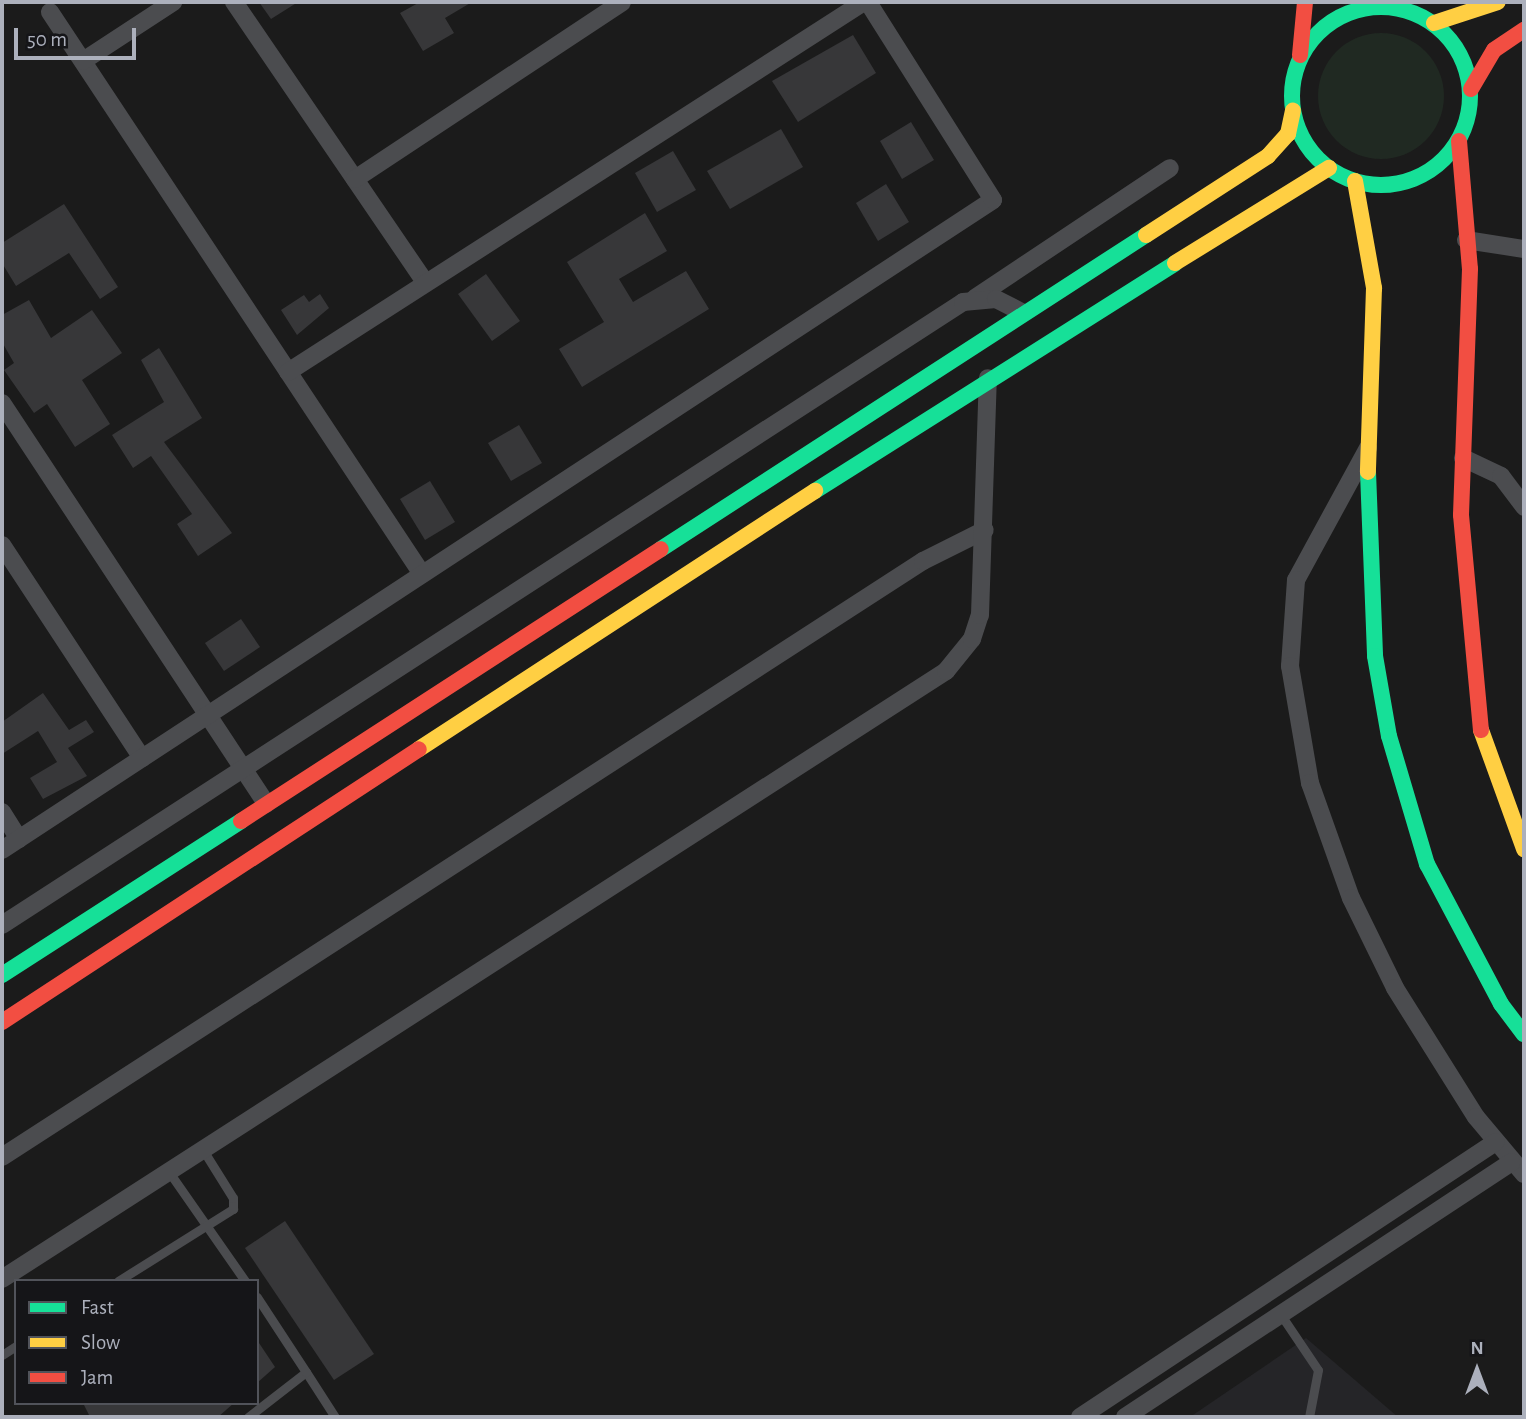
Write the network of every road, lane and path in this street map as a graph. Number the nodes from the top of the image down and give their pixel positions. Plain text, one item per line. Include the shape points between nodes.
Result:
1 (173, 2) edge
2 (234, 2) edge
3 (622, 2) edge
4 (866, 2) edge
5 (1305, 2) edge
6 (1498, 2) edge
7 (50, 12) dead end
8 (1425, 14) edge
9 (1524, 30) edge
10 (1300, 60) junction
11 (83, 61) junction
12 (1471, 89) junction
13 (1293, 111) junction
14 (1459, 141) junction
15 (1170, 168) dead end
16 (1329, 168) junction
17 (355, 179) junction
18 (1355, 181) junction
19 (1466, 240) junction
20 (1524, 250) edge
21 (426, 283) junction
22 (975, 298) junction
23 (1022, 312) junction
24 (288, 372) junction
25 (988, 378) junction
26 (2, 403) edge
27 (1370, 445) junction
28 (1463, 458) junction
29 (1524, 508) edge
30 (985, 530) junction
31 (2, 545) edge
32 (422, 574) junction
33 (208, 715) junction
34 (142, 758) junction
35 (242, 767) junction
36 (266, 804) junction
37 (2, 812) edge
38 (19, 839) junction
39 (1524, 849) edge
40 (2, 850) edge
41 (2, 925) edge
42 (2, 975) edge
43 (2, 1022) edge
44 (1524, 1034) edge
45 (1494, 1142) junction
46 (203, 1150) junction
47 (2, 1157) edge
48 (1518, 1168) edge
49 (169, 1171) junction
50 (205, 1225) junction
51 (2, 1279) edge
52 (121, 1279) edge
53 (244, 1279) edge
54 (259, 1300) edge
55 (1280, 1314) junction
56 (306, 1372) junction
57 (248, 1417) edge
58 (335, 1417) edge
59 (1080, 1417) edge
60 (1125, 1417) edge
61 (1309, 1417) edge

1 - 11 street
2 - 17 street
3 - 17 street
4 - 21 street
4 - 32 street via 993,200
5 - 10 street
6 - 8 street
7 - 11 street
8 - 10 street via 1382,6 1341,16 1315,36
8 - 12 street via 1457,46
9 - 12 street via 1494,50
10 - 13 street
11 - 24 street
12 - 14 street
13 - 16 street via 1301,134
13 - 23 street via 1288,134 1268,156
14 - 18 street via 1414,179
14 - 19 street
15 - 22 street
16 - 18 street
16 - 25 street
17 - 21 street
18 - 27 street via 1374,288
19 - 20 street
19 - 28 street
21 - 24 street
22 - 23 street
22 - 35 street
23 - 36 street
24 - 32 street
25 - 30 street
25 - 43 street
26 - 33 street
27 - 44 street via 1375,656 1406,803 1427,864 1501,1004
27 - 45 street via 1296,580 1289,622 1293,702 1319,814 1351,898 1433,1054
28 - 29 street via 1501,476
28 - 39 street via 1461,514 1476,712 1492,771
30 - 46 street via 980,615 972,639 946,671
30 - 47 street via 923,561
31 - 34 street
32 - 33 street
33 - 34 street
33 - 35 street
34 - 38 street
35 - 36 street
35 - 41 street
36 - 42 street
37 - 38 street
38 - 40 street
45 - 48 street
45 - 59 street
46 - 49 street
46 - 50 lane via 235,1204
48 - 55 street
49 - 50 lane
49 - 51 street
50 - 52 lane
50 - 53 lane
54 - 56 lane
55 - 60 street
55 - 61 lane via 1318,1370
56 - 57 lane
56 - 58 lane

